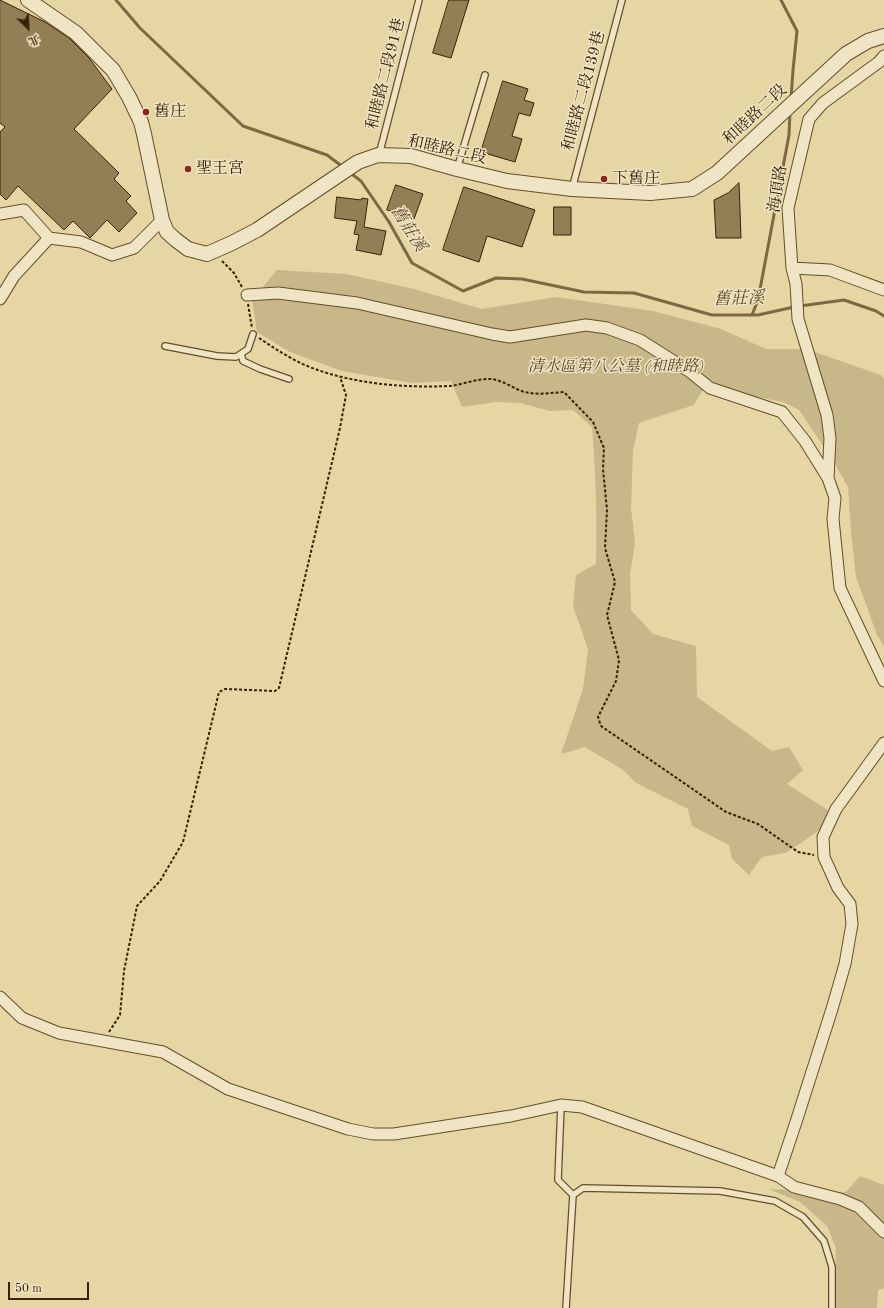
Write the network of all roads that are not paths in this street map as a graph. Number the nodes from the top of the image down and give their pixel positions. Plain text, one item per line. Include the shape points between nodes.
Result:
1 (28, 0) edge
2 (418, 0) edge
3 (622, 0) edge
4 (884, 36) edge
5 (884, 56) edge
6 (485, 75) dead end
7 (378, 155) junction
8 (457, 169) junction
9 (572, 189) junction
10 (0, 214) edge
11 (162, 220) junction
12 (49, 238) junction
13 (792, 268) junction
14 (884, 290) edge
15 (247, 295) road end
16 (0, 299) edge
17 (253, 334) road end
18 (165, 346) dead end
19 (241, 354) junction
20 (289, 379) dead end
21 (828, 478) junction
22 (884, 681) edge
23 (884, 743) edge
24 (0, 998) edge
25 (561, 1105) junction
26 (778, 1176) junction
27 (573, 1195) junction
28 (884, 1232) edge
29 (566, 1308) edge
30 (832, 1308) edge

1 - 11 street via 76,33 113,70 141,122
2 - 7 lane, 和睦路二段91巷
3 - 9 lane, 和睦路二段139巷
4 - 9 street, 和睦路二段 via 868,41 846,54 717,173 692,189 650,193
5 - 13 street, 海頂路 via 823,103 809,119 788,208
6 - 8 lane
7 - 8 street, 和睦路二段 via 411,156
7 - 11 street, 和睦路二段 via 358,162 257,230 207,254 182,245 167,232
8 - 9 street, 和睦路二段 via 507,181
10 - 12 street via 24,210
11 - 12 street via 134,248 112,255 81,242
12 - 16 street via 14,276
13 - 14 street via 830,270
13 - 21 street, 海頂路 via 796,284 798,319 827,415 830,438
15 - 21 street via 278,293 357,303 510,337 586,325 607,328 640,340 689,371 710,388 782,412
17 - 19 lane via 248,349
18 - 19 lane via 217,356
19 - 20 lane via 243,361
21 - 22 street via 834,498 833,519 840,588
23 - 26 street via 836,810 823,837 824,857 838,888 850,904 852,924 845,964 832,1010
24 - 25 street via 22,1018 59,1033 163,1052 228,1089 348,1129 373,1134 394,1134 511,1116
25 - 26 street via 582,1107
25 - 27 lane via 558,1180
26 - 28 street via 794,1187 840,1199 859,1207
27 - 29 lane
27 - 30 lane via 583,1188 720,1191 774,1201 803,1217 824,1241 832,1267

